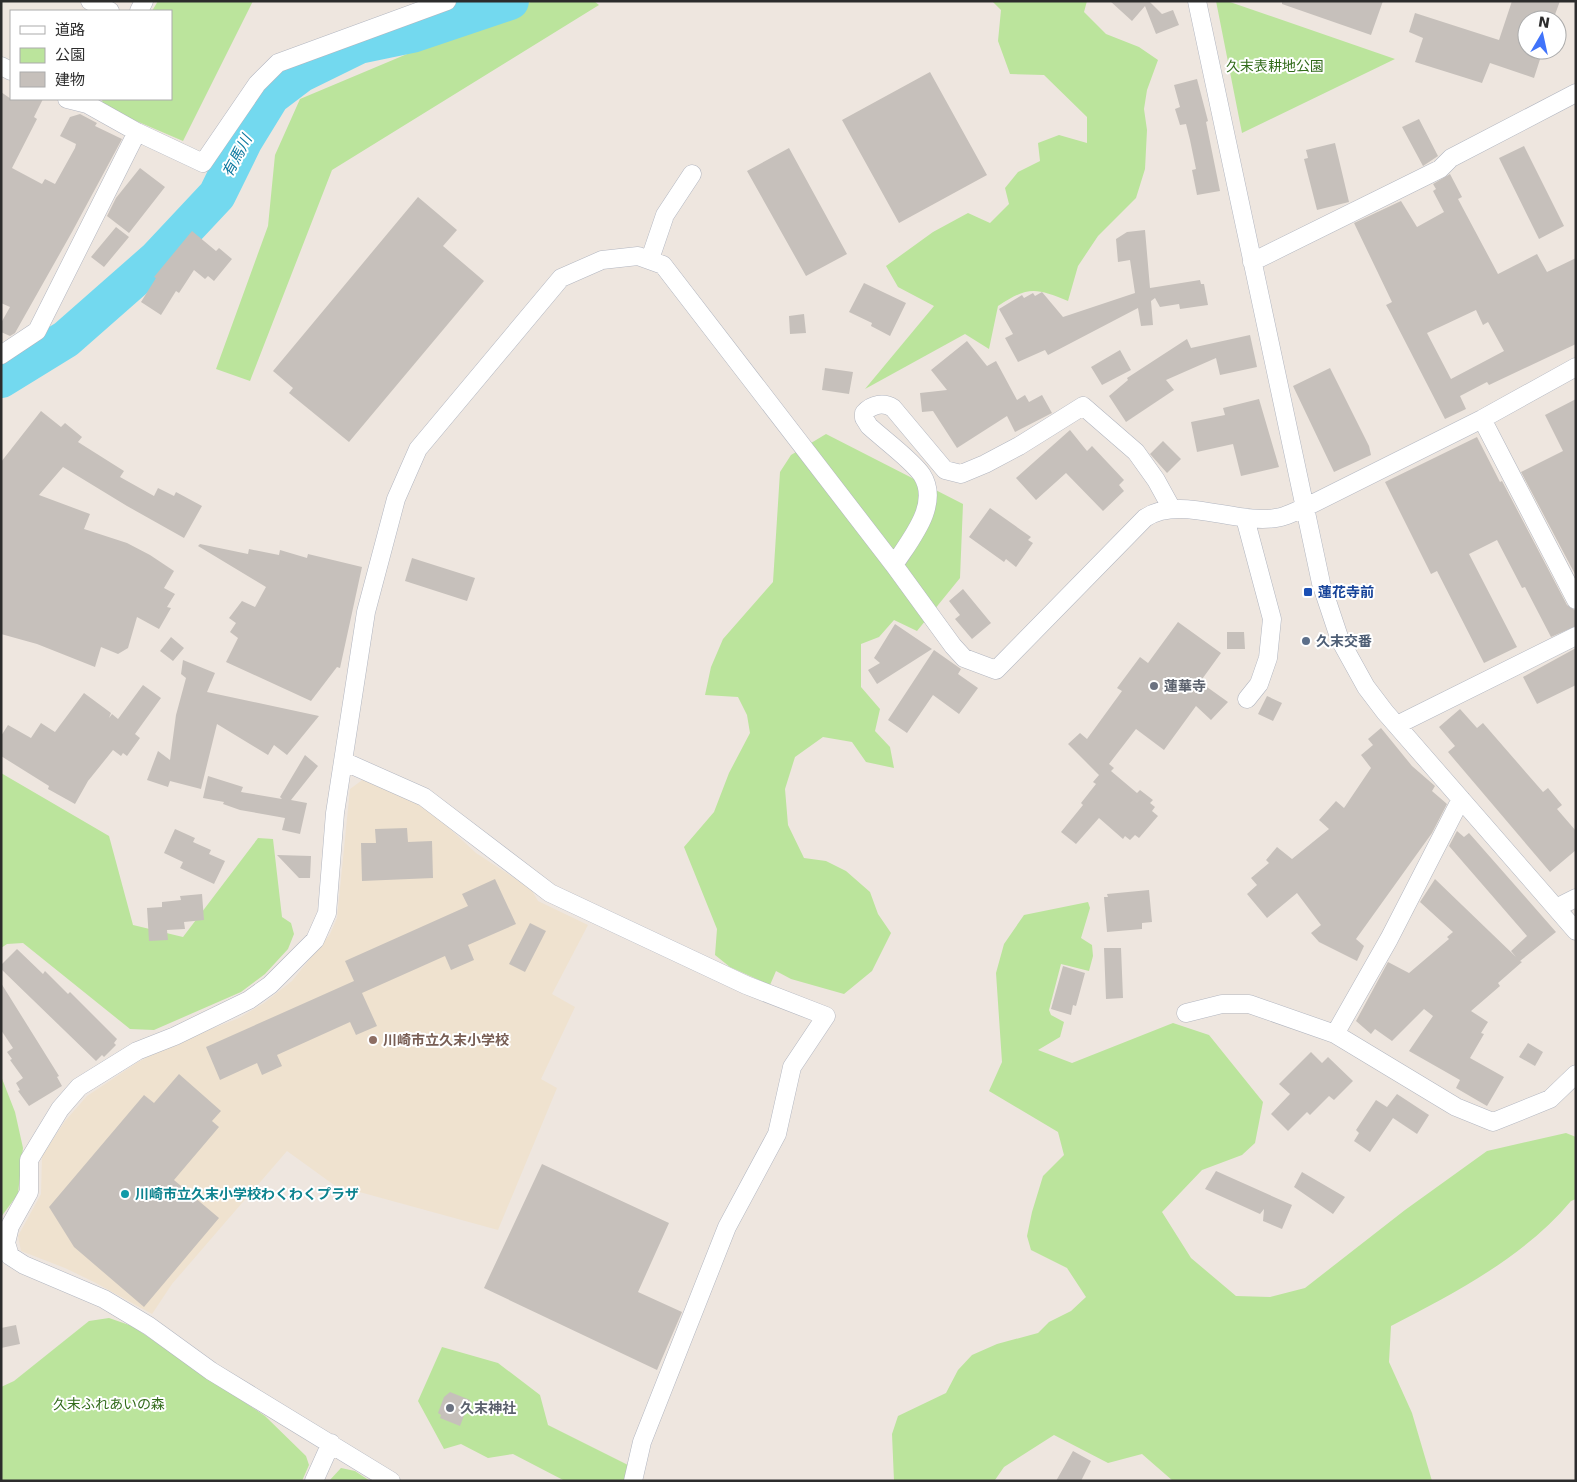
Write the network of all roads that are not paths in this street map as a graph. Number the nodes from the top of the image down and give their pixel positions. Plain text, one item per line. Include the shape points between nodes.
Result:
1 (90, 1) edge
2 (447, 1) edge
3 (1197, 1) edge
4 (108, 10) edge
5 (1576, 93) edge
6 (89, 101) edge
7 (137, 132) junction
8 (692, 174) dead end
9 (650, 259) junction
10 (1252, 262) junction
11 (1, 355) edge
12 (1576, 367) edge
13 (1482, 419) junction
14 (1306, 507) junction
15 (1172, 509) junction
16 (1245, 518) junction
17 (894, 565) junction
18 (1576, 600) edge
19 (1576, 636) edge
20 (1247, 700) dead end
21 (1397, 725) junction
22 (343, 761) junction
23 (1461, 799) junction
24 (1576, 898) edge
25 (1556, 908) junction
26 (1576, 932) edge
27 (1186, 1013) dead end
28 (1335, 1034) junction
29 (1576, 1074) edge
30 (331, 1443) junction
31 (314, 1481) edge
32 (391, 1481) edge
33 (633, 1481) edge

1 - 4 street
2 - 7 street via 278,63 257,84 203,163
3 - 10 street
5 - 10 street via 1451,158 1440,169
6 - 7 street
7 - 11 street via 37,331
8 - 9 street via 665,214
9 - 17 street via 663,265
9 - 22 street via 638,256 602,260 561,278 418,449 396,499 366,612
10 - 14 street
12 - 13 street
13 - 14 street
13 - 18 street
14 - 16 street via 1280,518
14 - 21 street via 1321,583 1340,640 1366,687
15 - 16 street
15 - 17 street via 1144,518 996,670 964,658 952,646
15 - 17 street via 1136,452 1083,406 1011,450 961,474 946,470 893,408 879,404 864,412 864,418 922,474 928,496 922,521
16 - 20 street via 1272,619 1268,658 1260,684
19 - 21 street
21 - 23 street
22 - 30 street via 327,913 316,940 270,985 249,1000 137,1051 79,1087 60,1109 29,1160 29,1192 10,1226 6,1243 10,1256 24,1265 104,1300 149,1326 211,1371
22 - 33 street via 424,797 550,893 746,985 826,1016 792,1067 776,1134 727,1227 642,1442
23 - 25 street
23 - 28 street via 1389,939
24 - 25 street
25 - 26 street
27 - 28 street via 1222,1004 1249,1004
28 - 29 street via 1456,1107 1493,1122 1550,1100
30 - 31 street
30 - 32 street

